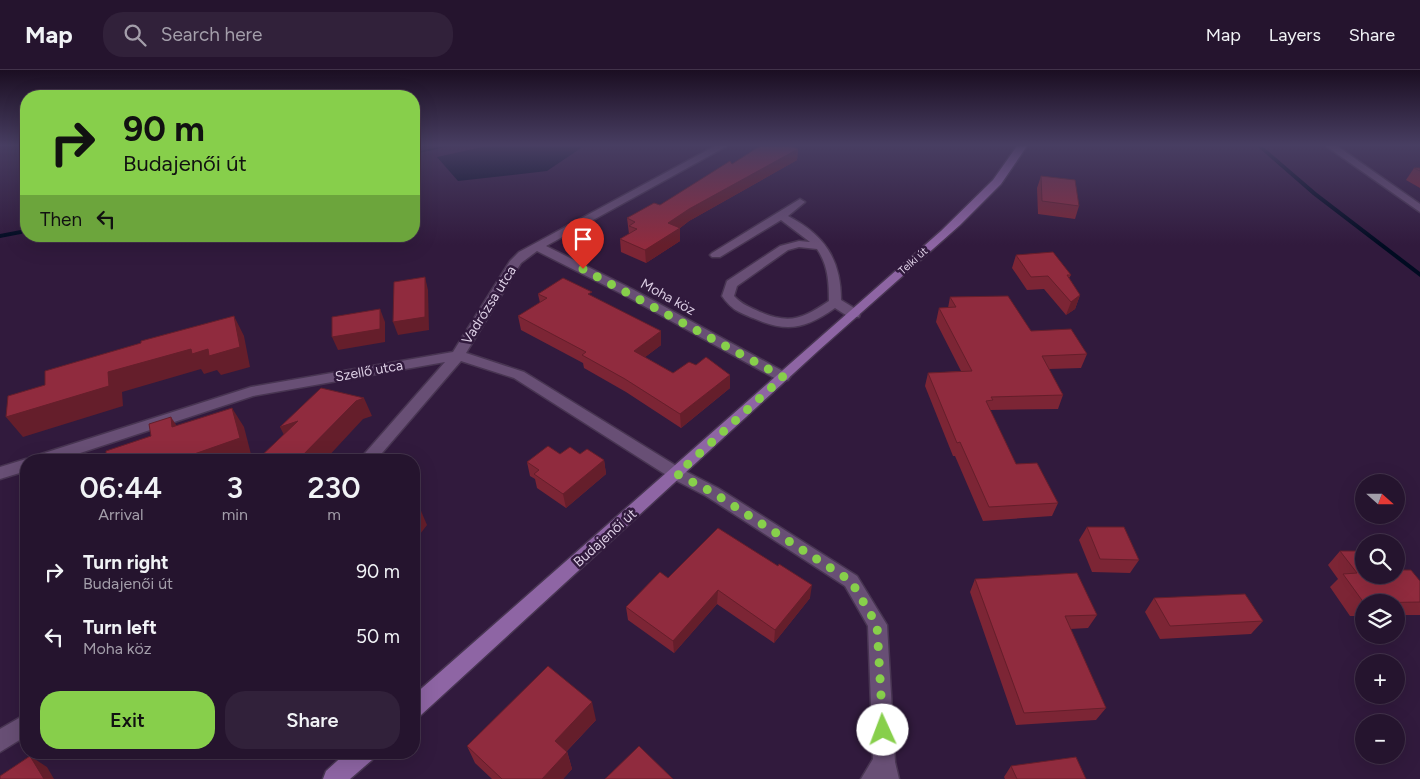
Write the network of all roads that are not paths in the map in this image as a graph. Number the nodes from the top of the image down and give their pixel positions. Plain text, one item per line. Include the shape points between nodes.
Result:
1 (660, 179) edge
2 (999, 179) edge
3 (1378, 179) edge
4 (800, 202) dead end
5 (1420, 209) edge
6 (781, 216) junction
7 (536, 246) junction
8 (819, 246) junction
9 (716, 256) dead end
10 (835, 302) junction
11 (854, 314) junction
12 (458, 355) junction
13 (788, 372) junction
14 (60, 454) edge
15 (372, 454) edge
16 (20, 467) edge
17 (0, 473) edge
18 (677, 474) junction
19 (420, 703) edge
20 (20, 728) edge
21 (0, 741) edge
22 (356, 759) edge
23 (881, 773) edge
24 (334, 779) edge

1 - 7 street, Vadrózsa utca
2 - 11 main road, Telki út via 988,193
3 - 5 street
4 - 6 street
6 - 8 street via 794,222
6 - 9 street
7 - 12 street, Vadrózsa utca via 516,261
7 - 13 street, Moha köz
8 - 10 street via 833,270
8 - 10 street via 799,244 784,248 731,284 728,296 736,306 775,323 794,323 812,318
10 - 11 street
11 - 13 main road, Telki út
12 - 14 street, Szellő utca via 251,392
12 - 15 street, Vadrózsa utca
12 - 18 street, Szellő utca via 519,375
13 - 18 main road, Budajenői út
16 - 17 street
18 - 19 main road, Budajenői út
18 - 23 street, Szellő utca via 712,492 851,581 877,625
20 - 21 street
22 - 24 main road

